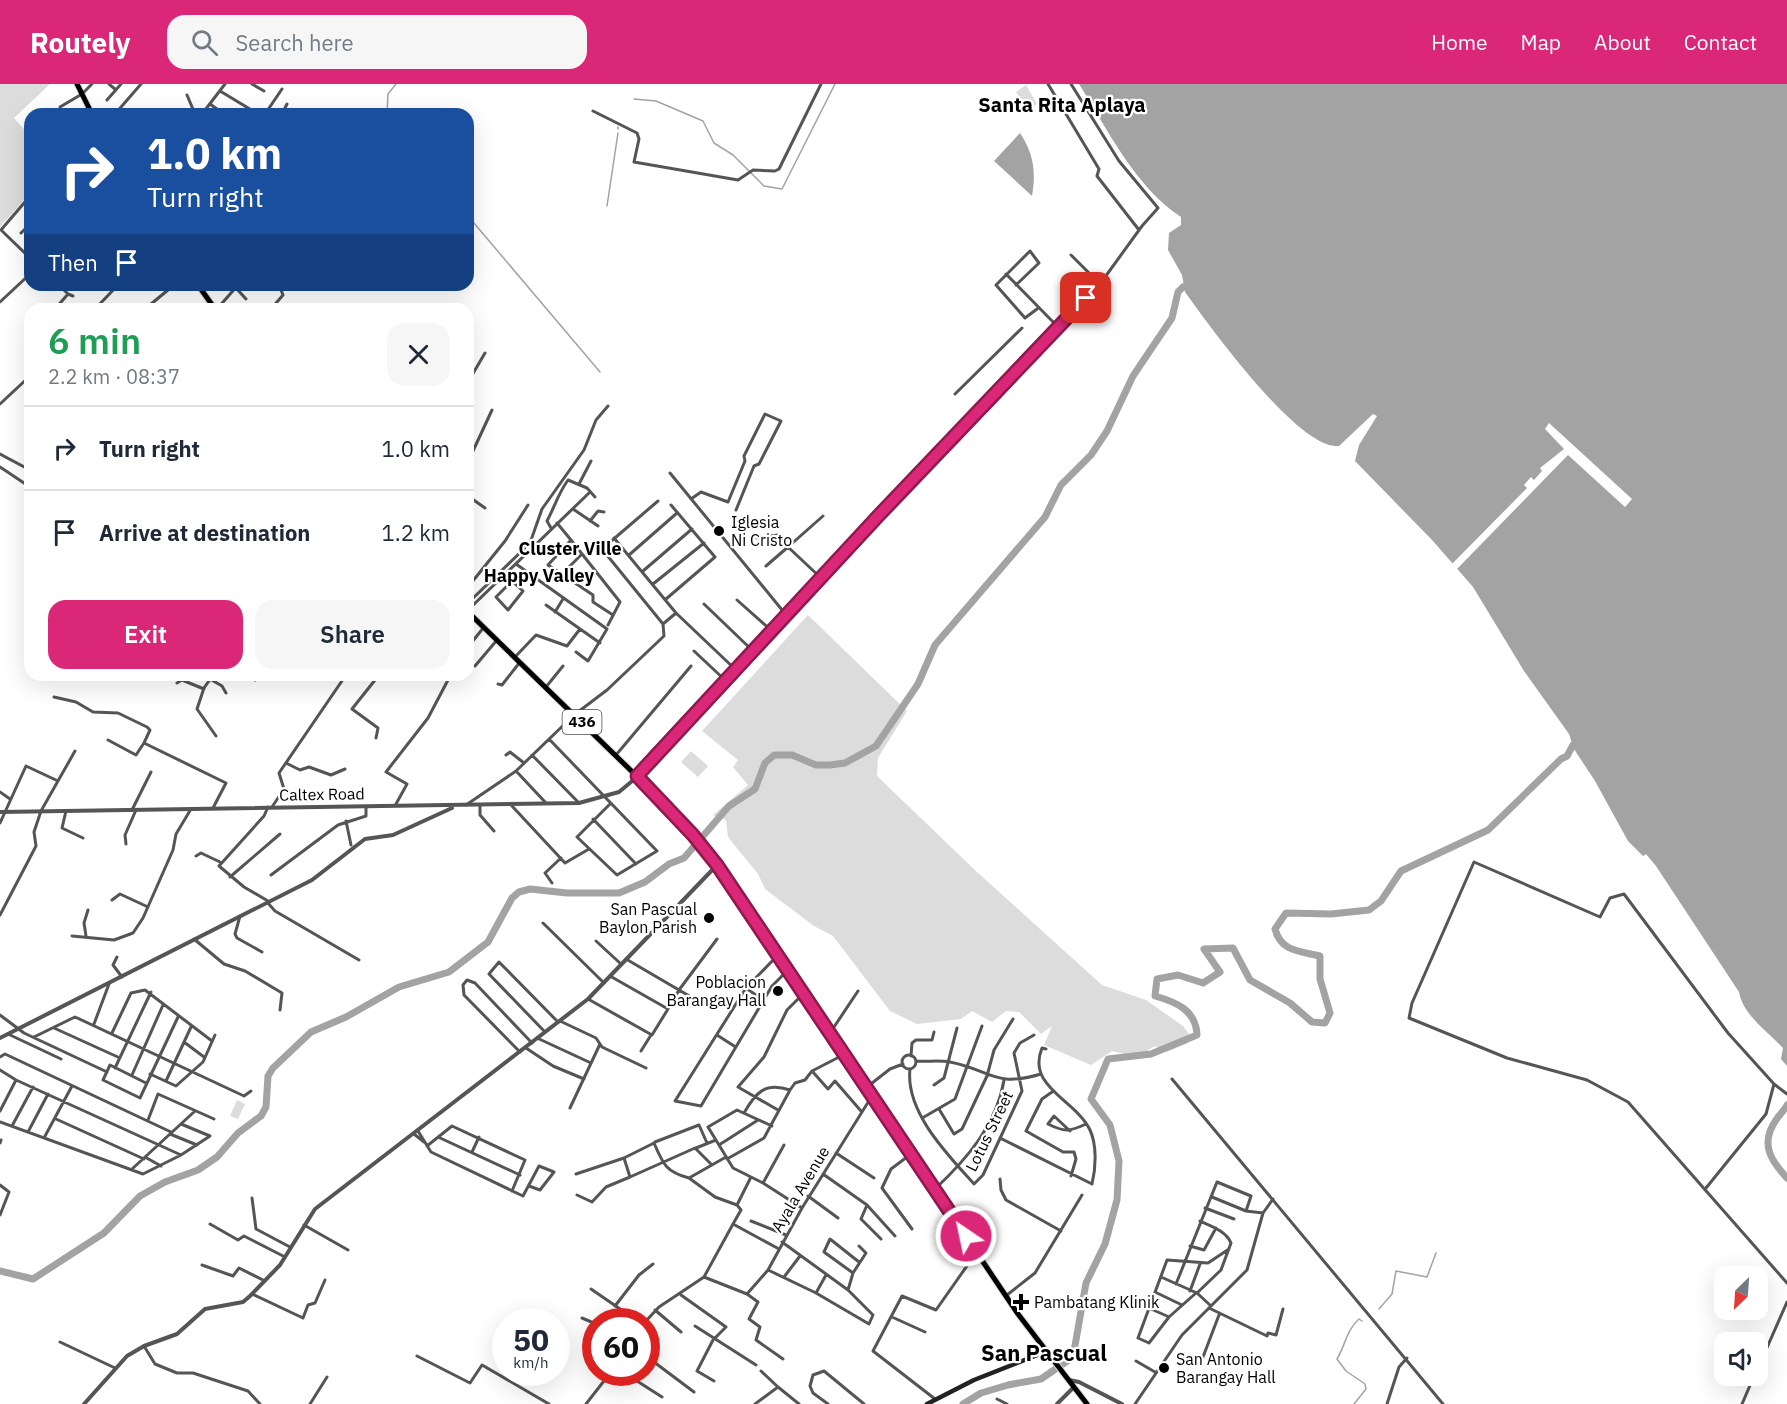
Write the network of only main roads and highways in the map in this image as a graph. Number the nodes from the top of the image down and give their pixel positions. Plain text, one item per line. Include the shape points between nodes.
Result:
1 (77, 84) edge
2 (89, 108) edge
3 (474, 617) edge
4 (1045, 1352) junction
5 (927, 1404) edge
6 (1087, 1404) edge

1 - 2 main road
3 - 4 main road, 436 via 706,849
4 - 5 main road
4 - 6 main road, 436

